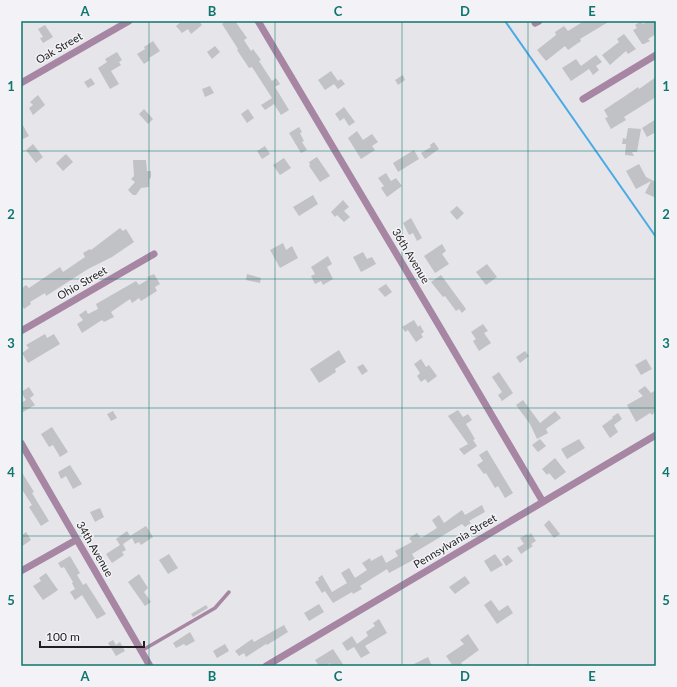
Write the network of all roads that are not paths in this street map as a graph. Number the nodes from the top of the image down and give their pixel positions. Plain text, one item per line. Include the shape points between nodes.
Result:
1 (129, 21) edge
2 (258, 21) edge
3 (656, 55) edge
4 (21, 83) edge
5 (583, 99) dead end
6 (154, 254) dead end
7 (21, 332) edge
8 (656, 435) edge
9 (21, 443) edge
10 (543, 502) junction
11 (76, 540) junction
12 (21, 571) edge
13 (229, 592) dead end
14 (141, 651) junction
15 (150, 666) edge
16 (266, 666) edge

1 - 4 street, Oak Street
2 - 10 street, 36th Avenue
3 - 5 street
6 - 7 street, Ohio Street
8 - 10 street, Pennsylvania Street
9 - 11 street, 34th Avenue
10 - 16 street, Pennsylvania Street
11 - 12 street
11 - 14 street, 34th Avenue
13 - 14 lane via 215,608
14 - 15 street, 34th Avenue

